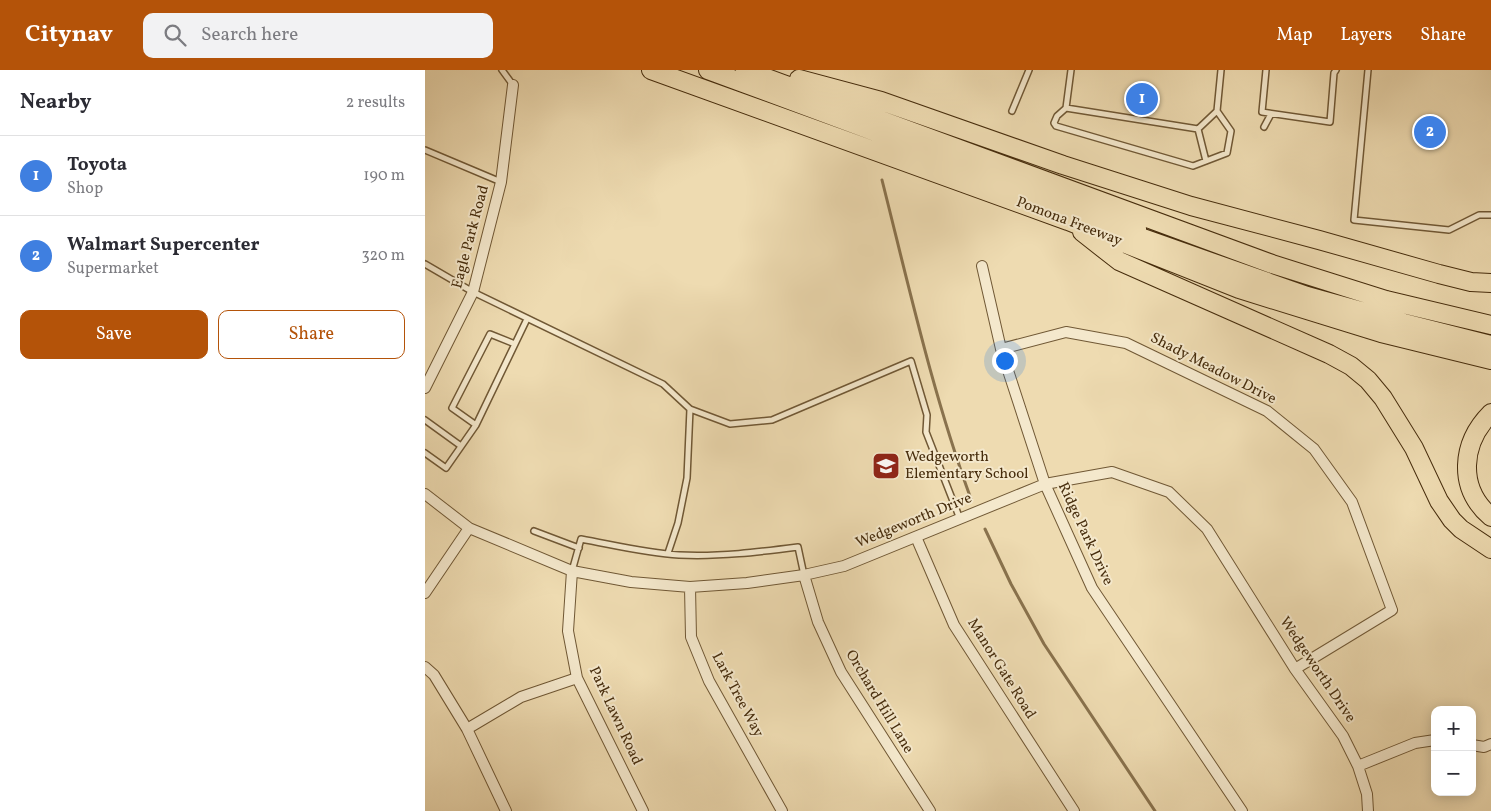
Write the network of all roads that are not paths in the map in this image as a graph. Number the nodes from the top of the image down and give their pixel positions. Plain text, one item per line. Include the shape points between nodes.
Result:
1 (502, 70) edge
2 (651, 70) edge
3 (687, 70) edge
4 (708, 70) edge
5 (745, 70) edge
6 (764, 70) edge
7 (1029, 70) edge
8 (1071, 70) edge
9 (1221, 70) edge
10 (1266, 70) edge
11 (1337, 70) edge
12 (1368, 70) edge
13 (513, 85) joint
14 (1066, 108) junction
15 (1217, 111) junction
16 (1012, 112) dead end
17 (1271, 114) junction
18 (1265, 127) dead end
19 (1198, 129) junction
20 (425, 150) edge
21 (1206, 161) junction
22 (501, 182) junction
23 (1491, 216) edge
24 (1068, 221) junction
25 (425, 264) edge
26 (982, 266) dead end
27 (1491, 283) edge
28 (473, 292) junction
29 (1491, 316) edge
30 (1456, 318) junction
31 (527, 319) junction
32 (1491, 325) edge
33 (1491, 339) edge
34 (515, 344) junction
35 (1491, 345) edge
36 (1001, 349) junction
37 (1491, 360) edge
38 (425, 388) edge
39 (690, 409) junction
40 (1491, 413) edge
41 (425, 420) edge
42 (475, 425) junction
43 (461, 446) junction
44 (425, 453) edge
45 (1045, 484) junction
46 (425, 494) edge
47 (1491, 517) edge
48 (959, 519) junction
49 (469, 528) junction
50 (534, 531) dead end
51 (916, 537) junction
52 (579, 548) junction
53 (1491, 550) edge
54 (668, 553) junction
55 (572, 571) junction
56 (804, 575) junction
57 (690, 587) junction
58 (425, 593) edge
59 (425, 667) edge
60 (1295, 668) junction
61 (577, 678) junction
62 (467, 729) junction
63 (1431, 741) edge
64 (1491, 744) edge
65 (1476, 746) edge
66 (1358, 766) junction
67 (506, 811) edge
68 (643, 811) edge
69 (782, 811) edge
70 (929, 811) edge
71 (1073, 811) edge
72 (1242, 811) edge
73 (1368, 811) edge

1 - 13 lane
2 - 24 highway, Pomona Freeway
3 - 35 highway via 1307,296
4 - 33 highway via 1120,223 1312,290
5 - 30 highway, Pomona Freeway via 1272,264
6 - 27 highway via 881,101 1191,206 1439,274
7 - 16 lane
8 - 14 lane
9 - 15 lane
10 - 17 lane via 1261,112
11 - 17 lane via 1334,73 1330,122
12 - 23 lane via 1354,220 1449,230 1479,215
13 - 22 street, Eagle Park Road
14 - 19 lane
14 - 21 lane via 1057,116 1056,126 1193,166
15 - 19 lane
15 - 21 lane via 1231,132 1227,153
17 - 18 lane
19 - 21 lane
20 - 22 lane
22 - 28 street, Eagle Park Road
24 - 37 highway, Pomona Freeway via 1239,289 1381,333
24 - 53 highway via 1119,261 1351,366 1383,398 1452,520
25 - 28 lane
26 - 36 street, Ridge Park Drive
28 - 31 lane
28 - 38 street, Eagle Park Road
29 - 30 highway
30 - 32 highway, Pomona Freeway
31 - 34 lane
31 - 39 lane via 663,384
34 - 42 lane
34 - 42 lane via 490,334 452,408
36 - 45 street, Ridge Park Drive
36 - 60 street, Shady Meadow Drive via 1066,332 1126,342 1267,411 1314,450 1352,502 1391,610
39 - 48 lane via 730,424 772,420 911,362 927,415 926,432
39 - 54 lane via 687,478
40 - 47 highway via 1476,430 1469,445 1466,465 1477,503
41 - 43 lane
42 - 43 lane
43 - 44 lane via 446,468
45 - 48 street, Wedgeworth Drive
45 - 60 street, Wedgeworth Drive via 1112,472 1169,492 1207,529
45 - 72 street, Ridge Park Drive via 1092,588
46 - 49 street, Wedgeworth Drive
48 - 51 street, Wedgeworth Drive
49 - 55 street, Wedgeworth Drive
49 - 58 street
50 - 52 lane
51 - 56 street, Wedgeworth Drive via 844,566
51 - 71 street, Manor Gate Road via 955,625
52 - 54 lane via 581,538
52 - 55 lane
54 - 56 lane via 747,553 798,547
55 - 57 street, Wedgeworth Drive via 631,582
55 - 61 street, Park Lawn Road via 569,632
56 - 57 street, Wedgeworth Drive
56 - 70 street, Orchard Hill Lane via 818,622 841,672
57 - 69 street, Lark Tree Way via 691,637 709,680
59 - 62 street via 434,675
60 - 66 street, Wedgeworth Drive via 1343,736
61 - 62 street via 521,697
61 - 68 street, Park Lawn Road
62 - 67 street
63 - 66 street via 1415,743
64 - 65 street
66 - 73 street, Wedgeworth Drive via 1367,794

